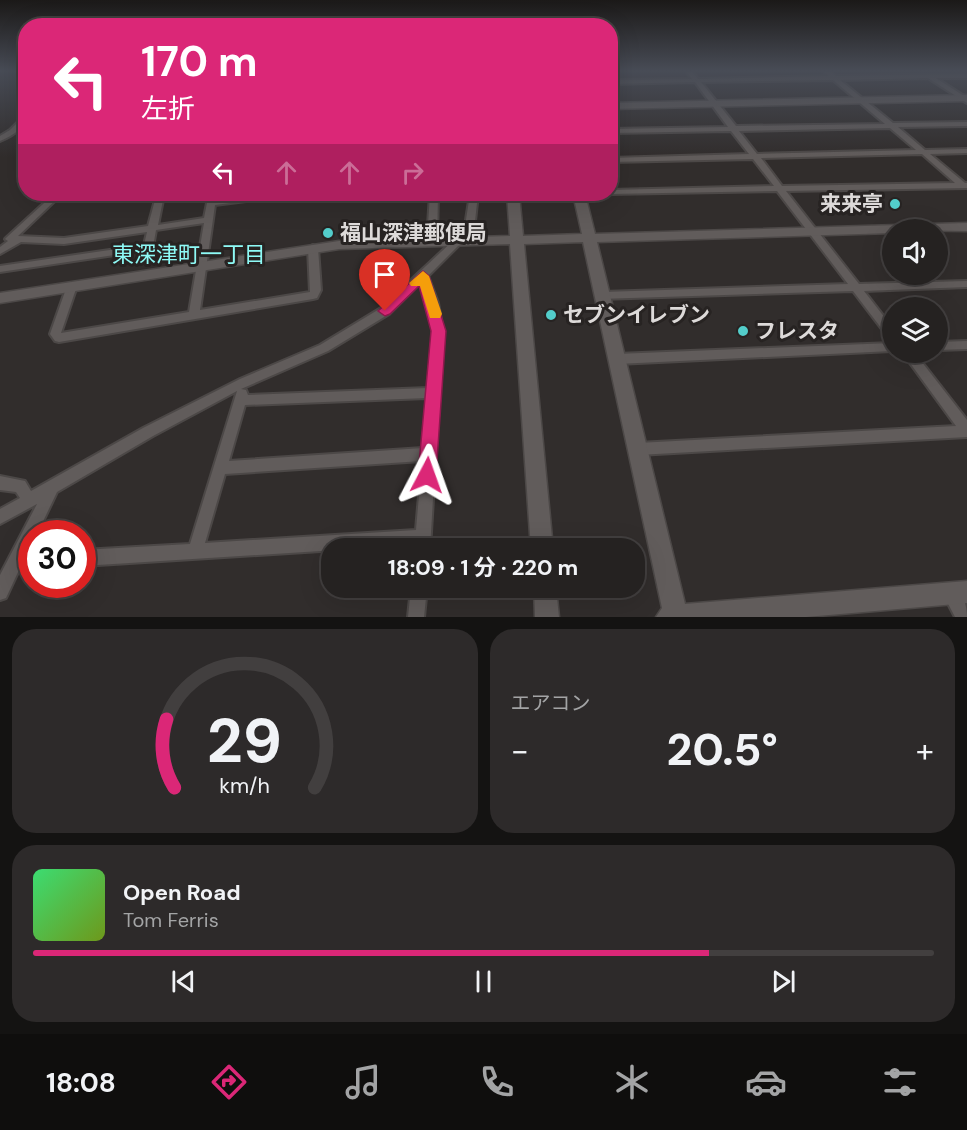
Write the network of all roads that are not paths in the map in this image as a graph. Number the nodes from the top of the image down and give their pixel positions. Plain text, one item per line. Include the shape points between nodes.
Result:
1 (711, 100) edge
2 (861, 100) junction
3 (883, 100) edge
4 (713, 103) junction
5 (618, 106) edge
6 (967, 124) edge
7 (891, 125) junction
8 (18, 126) edge
9 (734, 129) junction
10 (618, 131) edge
11 (0, 139) edge
12 (967, 151) edge
13 (924, 152) junction
14 (756, 156) junction
15 (618, 160) edge
16 (966, 186) edge
17 (781, 189) junction
18 (618, 192) edge
19 (49, 201) edge
20 (159, 201) edge
21 (227, 201) edge
22 (434, 201) edge
23 (472, 201) edge
24 (514, 201) edge
25 (581, 201) edge
26 (211, 203) joint
27 (208, 220) junction
28 (967, 227) edge
29 (153, 229) junction
30 (814, 232) junction
31 (590, 237) junction
32 (517, 238) junction
33 (464, 240) junction
34 (432, 241) junction
35 (0, 246) edge
36 (313, 248) junction
37 (0, 251) edge
38 (200, 265) junction
39 (0, 269) edge
40 (423, 276) junction
41 (967, 284) edge
42 (72, 286) junction
43 (858, 287) junction
44 (603, 296) junction
45 (0, 298) edge
46 (194, 315) junction
47 (882, 320) edge
48 (967, 345) edge
49 (948, 346) edge
50 (882, 347) edge
51 (617, 359) junction
52 (915, 363) edge
53 (244, 382) junction
54 (432, 393) junction
55 (240, 400) junction
56 (967, 430) edge
57 (638, 449) junction
58 (429, 454) junction
59 (221, 468) junction
60 (0, 483) edge
61 (52, 487) junction
62 (29, 500) junction
63 (0, 517) edge
64 (422, 538) edge
65 (541, 538) edge
66 (321, 546) edge
67 (196, 549) junction
68 (96, 557) edge
69 (15, 563) junction
70 (18, 563) edge
71 (0, 592) edge
72 (959, 593) edge
73 (418, 598) edge
74 (546, 598) edge
75 (416, 617) edge
76 (547, 617) edge
77 (668, 617) edge
78 (676, 617) edge
79 (964, 617) edge

1 - 4 street
2 - 3 street
2 - 4 street
2 - 7 street
4 - 5 street
4 - 9 street
6 - 7 street
7 - 9 street
7 - 13 street
8 - 11 street
9 - 10 street
9 - 14 street
12 - 13 street
13 - 14 street
13 - 16 street
14 - 15 street
14 - 17 street
16 - 17 street
17 - 18 street
17 - 30 street
19 - 35 street
20 - 29 street
21 - 26 street
22 - 34 street
23 - 33 street
24 - 32 street
25 - 31 street
26 - 27 street
27 - 29 street
27 - 38 street
28 - 30 street
29 - 37 street via 64,241 19,239
29 - 39 street via 147,247
30 - 31 street
30 - 43 street
31 - 32 street
31 - 44 street
32 - 33 street
32 - 65 street
33 - 34 street
33 - 40 street
34 - 36 street
36 - 38 street
36 - 46 street via 313,295
38 - 42 street
38 - 46 street
40 - 53 street via 385,311 324,348
40 - 54 street via 438,331
41 - 43 street
42 - 45 street
42 - 46 street via 55,334 59,338
43 - 44 street
43 - 47 street
44 - 51 street
48 - 49 street
50 - 51 street
51 - 57 street
52 - 56 street
53 - 55 street
53 - 61 street
54 - 55 street
54 - 58 street
55 - 59 street
56 - 57 street
57 - 78 street
58 - 59 street
58 - 64 street
59 - 67 street
60 - 62 street via 20,486
61 - 62 street
61 - 69 street
62 - 63 street
66 - 67 street
67 - 68 street
69 - 70 street
69 - 71 street
72 - 78 street
72 - 79 street
73 - 75 street
74 - 76 street
77 - 78 street

